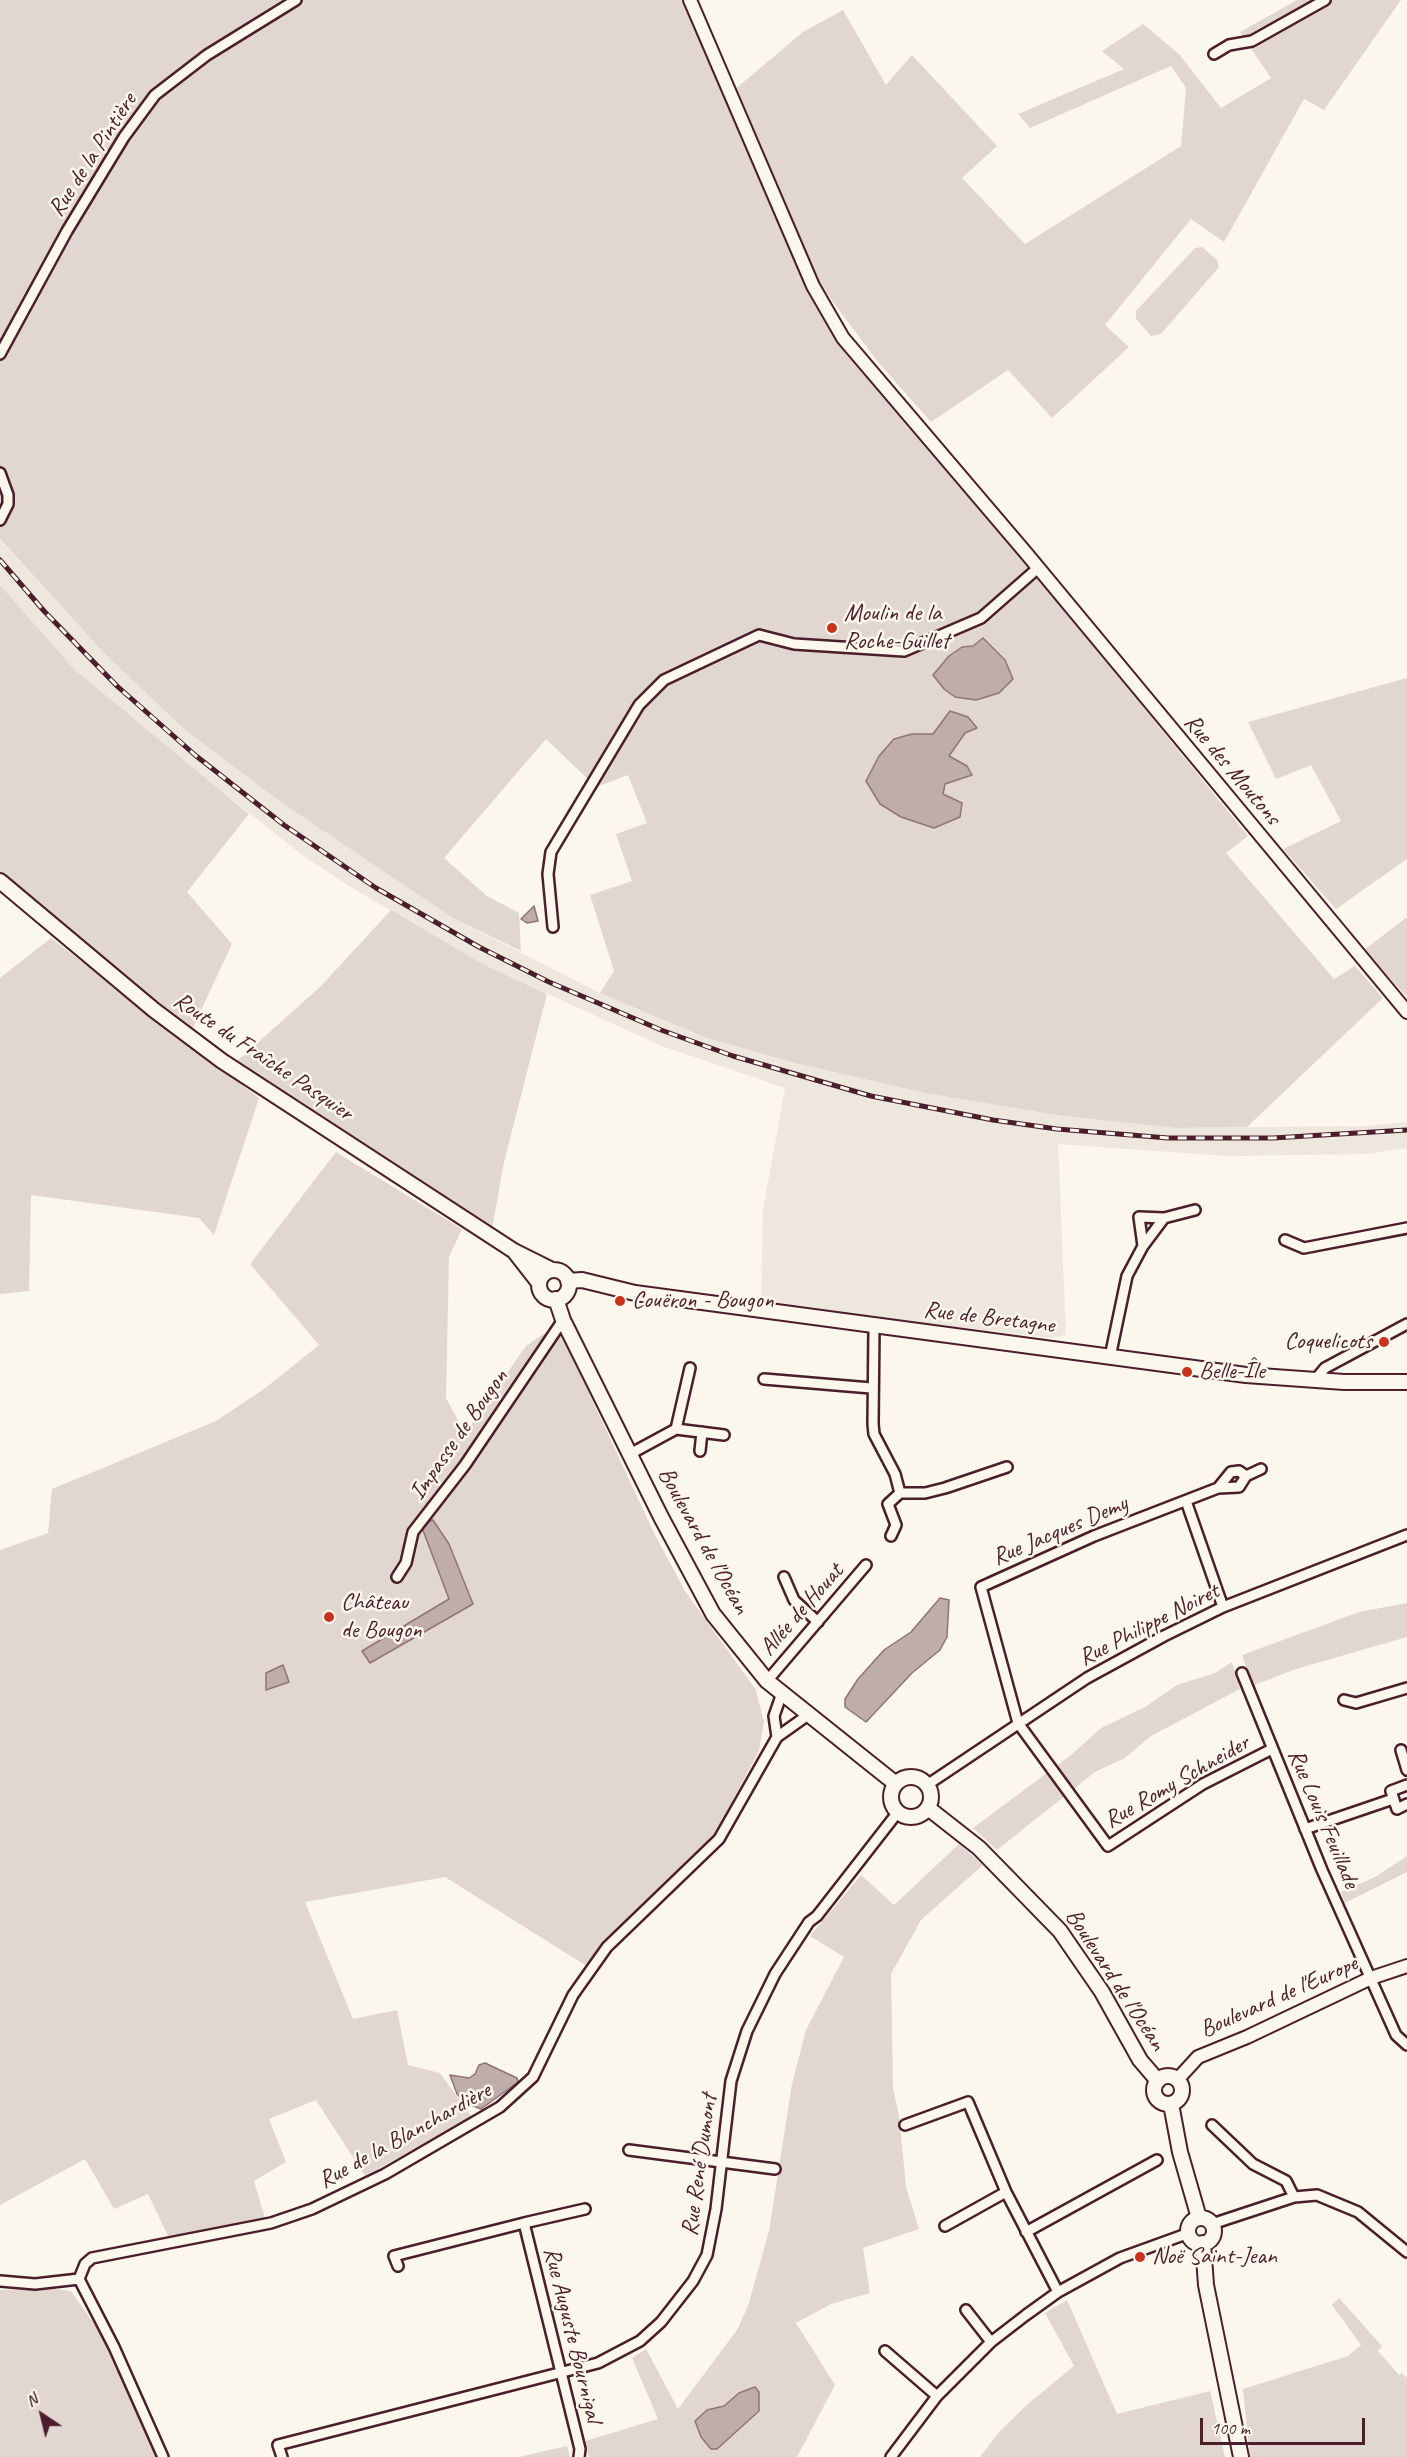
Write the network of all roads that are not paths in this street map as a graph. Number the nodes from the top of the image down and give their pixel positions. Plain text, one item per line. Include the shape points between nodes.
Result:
1 (296, 0) edge
2 (690, 0) edge
3 (1325, 0) edge
4 (1214, 54) dead end
5 (0, 354) edge
6 (0, 473) edge
7 (0, 520) edge
8 (1038, 568) junction
9 (0, 881) edge
10 (553, 927) dead end
11 (1407, 1012) edge
12 (1195, 1210) dead end
13 (1164, 1218) junction
14 (1407, 1228) edge
15 (1285, 1240) dead end
16 (1143, 1246) junction
17 (514, 1251) junction
18 (552, 1270) junction
19 (568, 1281) junction
20 (539, 1283) junction
21 (556, 1299) junction
22 (563, 1320) junction
23 (1407, 1323) edge
24 (874, 1326) junction
25 (1110, 1357) junction
26 (690, 1368) dead end
27 (764, 1379) dead end
28 (1315, 1380) junction
29 (1407, 1383) edge
30 (871, 1388) junction
31 (676, 1429) junction
32 (702, 1432) junction
33 (724, 1435) dead end
34 (700, 1451) dead end
35 (630, 1454) junction
36 (1007, 1467) dead end
37 (1261, 1470) dead end
38 (1246, 1476) junction
39 (1218, 1488) junction
40 (900, 1493) junction
41 (1186, 1501) junction
42 (1407, 1535) edge
43 (891, 1536) dead end
44 (866, 1565) dead end
45 (397, 1577) dead end
46 (784, 1577) dead end
47 (1223, 1607) junction
48 (818, 1622) junction
49 (1242, 1673) dead end
50 (767, 1681) junction
51 (1407, 1688) edge
52 (782, 1693) junction
53 (1344, 1700) dead end
54 (808, 1715) junction
55 (1018, 1724) junction
56 (777, 1737) junction
57 (1272, 1749) junction
58 (1401, 1750) dead end
59 (1407, 1770) edge
60 (1059, 1782) joint
61 (896, 1784) junction
62 (927, 1785) junction
63 (1407, 1785) edge
64 (1393, 1798) junction
65 (1407, 1804) edge
66 (928, 1808) junction
67 (898, 1812) junction
68 (1305, 1829) junction
69 (1407, 1966) edge
70 (1371, 1978) junction
71 (1407, 2045) edge
72 (1177, 2080) junction
73 (1158, 2081) junction
74 (1171, 2104) junction
75 (983, 2110) dead end
76 (973, 2114) junction
77 (1212, 2124) dead end
78 (905, 2125) dead end
79 (629, 2150) dead end
80 (1157, 2160) dead end
81 (721, 2162) junction
82 (775, 2169) dead end
83 (1006, 2192) junction
84 (1294, 2197) junction
85 (585, 2209) dead end
86 (1199, 2218) junction
87 (524, 2223) junction
88 (1212, 2224) junction
89 (945, 2226) dead end
90 (1026, 2232) junction
91 (1189, 2233) junction
92 (1203, 2243) junction
93 (1407, 2252) edge
94 (398, 2266) dead end
95 (79, 2279) junction
96 (0, 2281) edge
97 (1058, 2292) junction
98 (966, 2310) dead end
99 (991, 2342) junction
100 (885, 2351) dead end
101 (561, 2374) junction
102 (937, 2396) junction
103 (163, 2457) edge
104 (282, 2457) edge
105 (579, 2457) edge
106 (891, 2457) edge
107 (1241, 2457) edge

1 - 5 street, Rue de la Pintière via 207,55 155,95 124,137 67,231
2 - 8 street, Rue des Moutons via 813,285 843,338
3 - 4 street via 1252,41 1229,45
6 - 7 street via 8,504
8 - 10 street via 981,618 904,651 794,644 759,635 664,680 639,705 551,852 548,874
8 - 11 street, Rue des Moutons
9 - 17 main road, Route du Fraîche Pasquier via 209,1052
12 - 13 street
13 - 16 street
13 - 16 street via 1139,1217
14 - 15 street via 1304,1248
16 - 25 street via 1127,1276
17 - 18 main road, Route du Fraîche Pasquier
17 - 20 main road, Route du Fraîche Pasquier
18 - 19 main road via 562,1273
18 - 20 main road
19 - 21 main road via 567,1291
19 - 24 main road, Rue de Bretagne via 582,1280 635,1293
20 - 21 main road via 542,1294
21 - 22 main road, Boulevard de l'Océan
22 - 35 main road, Boulevard de l'Océan
22 - 45 street, Impasse de Bougon via 465,1465 413,1532 406,1563
23 - 28 street via 1325,1368
24 - 25 main road, Rue de Bretagne
24 - 30 street
25 - 28 main road, Rue de Bretagne
26 - 31 street
27 - 30 street
28 - 29 main road, Rue de Bretagne
30 - 40 street via 874,1434 895,1474
31 - 32 street
31 - 35 street
32 - 33 street
32 - 34 street
35 - 50 main road, Boulevard de l'Océan via 703,1598 735,1645
36 - 40 street via 925,1493
37 - 38 street, Rue Jacques Demy
38 - 39 street, Rue Jacques Demy via 1239,1487
38 - 39 street, Rue Jacques Demy via 1239,1471 1231,1472
39 - 41 street, Rue Jacques Demy
40 - 43 street via 888,1504 896,1525
41 - 47 street
41 - 55 street, Rue Jacques Demy via 1094,1536 981,1587
42 - 47 street, Rue Philippe Noiret
44 - 48 street, Allée de Houat
46 - 48 street via 794,1600
47 - 55 street, Rue Philippe Noiret via 1087,1678
48 - 50 street, Allée de Houat
49 - 57 street, Rue Louis Feuillade
50 - 52 main road, Boulevard de l'Océan
51 - 53 street via 1356,1702
52 - 54 main road, Boulevard de l'Océan
52 - 56 street, Rue de la Blanchardière via 774,1716
54 - 56 street, Rue de la Blanchardière
54 - 61 main road, Boulevard de l'Océan
55 - 60 street, Rue Jacques Demy
55 - 62 street, Rue Philippe Noiret
56 - 95 street, Rue de la Blanchardière via 719,1839 607,1947 573,1995 533,2077 500,2107 336,2200 271,2223 92,2258
57 - 60 street, Rue Romy Schneider via 1203,1784 1108,1846
57 - 68 street, Rue Louis Feuillade
58 - 59 street
61 - 62 main road via 912,1777
61 - 67 main road via 891,1795
62 - 66 main road via 931,1796
63 - 64 street via 1391,1791
64 - 65 street via 1397,1809
64 - 68 street
66 - 67 main road via 914,1817
66 - 73 main road, Boulevard de l'Océan via 979,1848 1060,1932 1102,1992 1146,2069
67 - 81 street, Rue René Dumont via 809,1922 774,1974 747,2031 731,2081
68 - 70 street, Rue Louis Feuillade
69 - 70 street, Boulevard de l'Europe
70 - 71 street, Rue Louis Feuillade via 1396,2035
70 - 72 street, Boulevard de l'Europe via 1198,2056
72 - 73 main road via 1165,2077
72 - 74 main road via 1182,2091 1179,2100
73 - 74 main road via 1154,2088 1156,2097
74 - 86 main road
75 - 76 street
76 - 78 street via 968,2102
76 - 83 street
77 - 84 street via 1253,2164 1286,2181
79 - 81 street
80 - 90 street
81 - 82 street
81 - 101 street, Rue René Dumont via 714,2229 707,2255 678,2303 661,2322 623,2351
83 - 89 street
83 - 90 street
84 - 88 street
84 - 93 street via 1317,2195 1342,2204 1372,2222
85 - 87 street, Rue Auguste Bournigal
86 - 88 main road
86 - 91 main road via 1191,2223
87 - 94 street, Rue Auguste Bournigal via 394,2256
87 - 101 street, Rue Auguste Bournigal
88 - 92 main road via 1211,2238
90 - 97 street
91 - 92 main road via 1195,2241
91 - 97 street via 1120,2258
92 - 107 main road via 1206,2285
95 - 96 street via 35,2284
95 - 103 street
97 - 99 street
98 - 99 street
99 - 102 street
100 - 102 street
101 - 104 street, Rue René Dumont via 278,2445
101 - 105 street, Rue Auguste Bournigal
102 - 106 street

